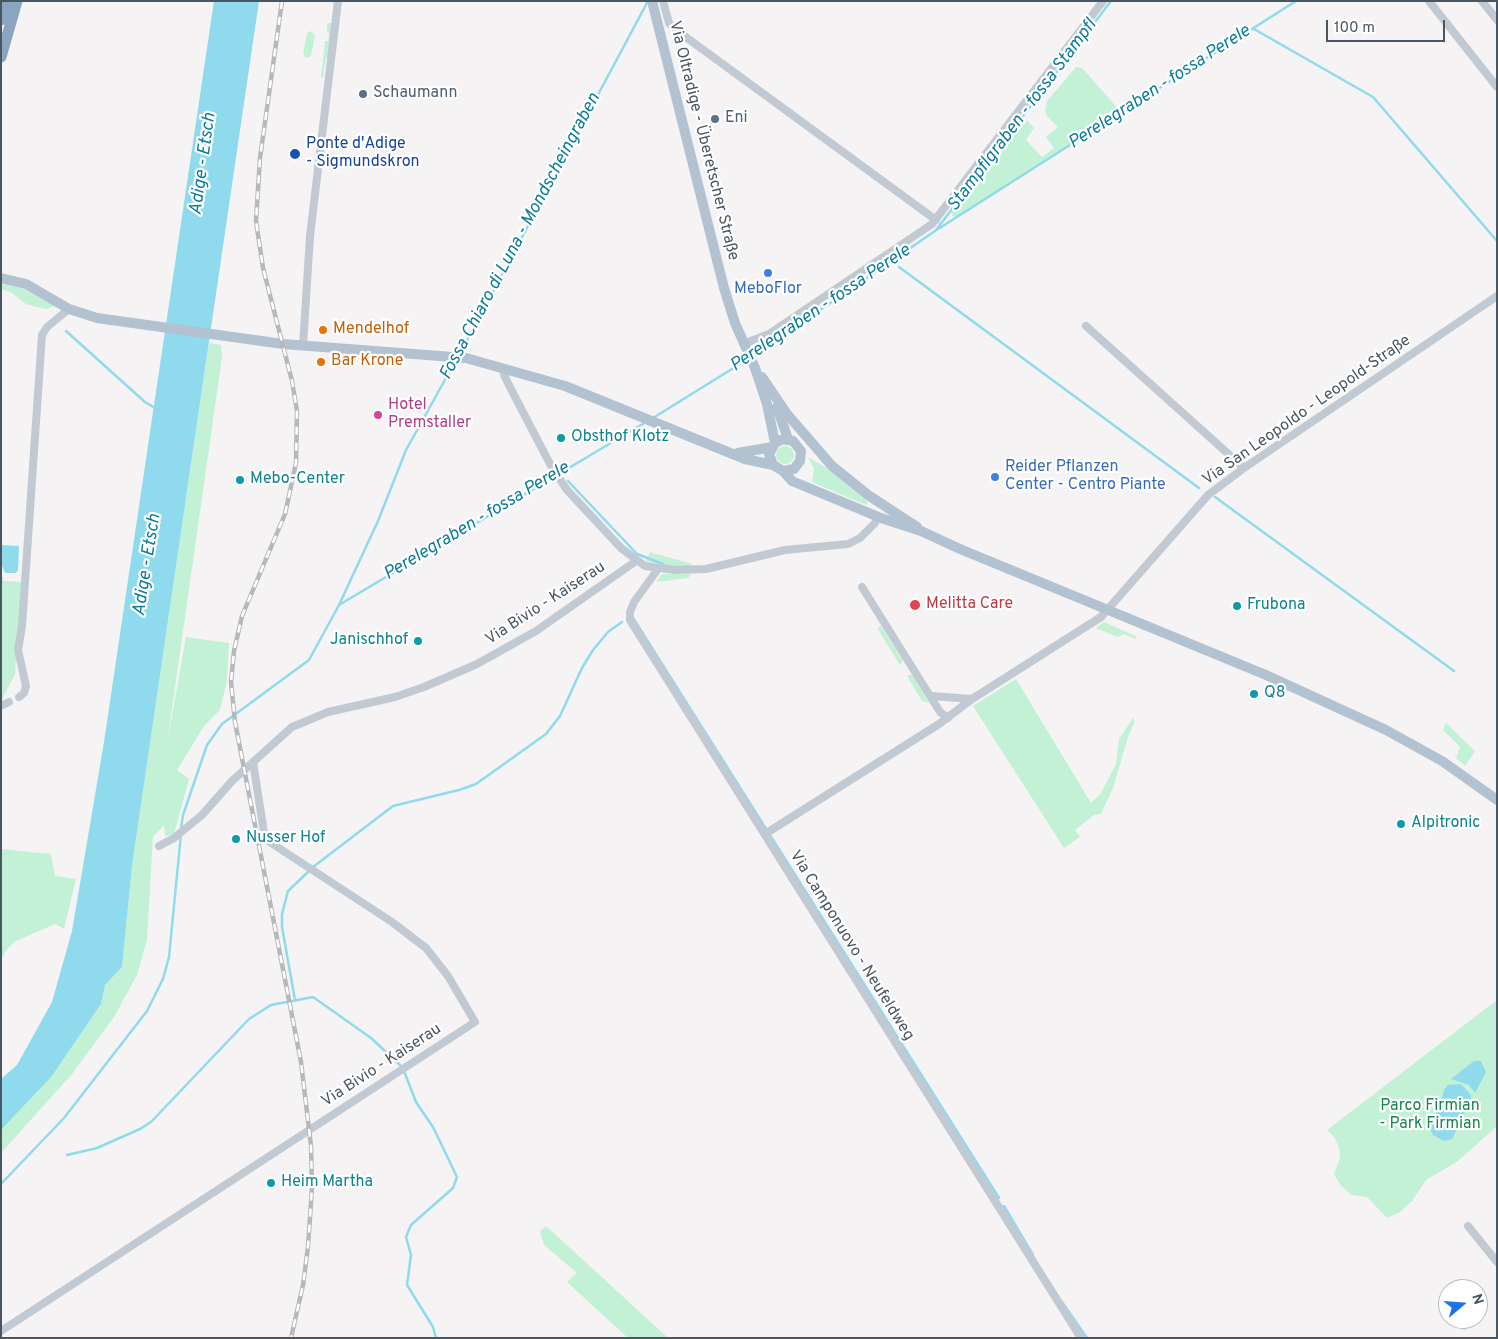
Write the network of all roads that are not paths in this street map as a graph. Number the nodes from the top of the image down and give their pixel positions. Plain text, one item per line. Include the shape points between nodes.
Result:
1 (6, 1) edge
2 (18, 1) edge
3 (23, 1) edge
4 (338, 1) edge
5 (1102, 1) edge
6 (1429, 1) edge
7 (1482, 1) edge
8 (656, 3) edge
9 (14, 14) junction
10 (1, 20) edge
11 (1497, 20) edge
12 (1, 57) edge
13 (1497, 87) edge
14 (936, 220) junction
15 (1, 278) edge
16 (1497, 296) edge
17 (69, 309) junction
18 (1086, 326) dead end
19 (303, 346) junction
20 (745, 348) junction
21 (505, 369) junction
22 (757, 370) junction
23 (788, 439) junction
24 (773, 445) junction
25 (801, 451) junction
26 (732, 454) junction
27 (773, 465) junction
28 (832, 466) junction
29 (1244, 468) junction
30 (784, 471) junction
31 (875, 523) dead end
32 (921, 530) junction
33 (636, 561) junction
34 (658, 569) junction
35 (862, 587) dead end
36 (1107, 610) junction
37 (931, 696) junction
38 (19, 697) dead end
39 (972, 699) junction
40 (9, 702) dead end
41 (1, 706) edge
42 (948, 718) junction
43 (253, 762) junction
44 (1497, 800) edge
45 (768, 832) junction
46 (159, 846) dead end
47 (1468, 1226) dead end
48 (1497, 1262) edge
49 (1, 1331) edge
50 (1081, 1338) edge

1 - 10 highway
2 - 9 highway
3 - 9 highway
4 - 19 street via 310,236
5 - 14 street
6 - 13 street
7 - 11 street
8 - 14 street via 669,23 683,35
8 - 20 main road, Via Oltradige - Überetscher Straße via 724,288
9 - 12 highway
14 - 20 street
15 - 17 main road via 26,284
16 - 29 street, Via San Leopoldo - Leopold-Straße
17 - 19 main road via 97,318
17 - 38 street via 42,335 18,650 26,686
18 - 29 street
19 - 21 main road via 450,356
20 - 22 main road, Via Oltradige - Überetscher Straße
21 - 26 main road via 565,386
21 - 33 street via 504,375 558,477
22 - 23 main road via 778,409
22 - 24 main road via 772,420
22 - 28 main road via 787,414
23 - 24 main road
23 - 25 main road
24 - 26 main road via 750,453
24 - 27 main road via 770,458
25 - 28 main road
25 - 30 main road via 797,467
26 - 27 main road
27 - 30 main road
28 - 32 main road via 868,495
29 - 36 street, Via San Leopoldo - Leopold-Straße via 1208,495
30 - 32 main road via 792,481 881,518
31 - 34 street via 860,538 848,544 785,550 706,569
32 - 36 main road
33 - 34 street
33 - 43 street, Via Bivio - Kaiserau via 510,647 424,687 307,720 292,727
34 - 45 street, Via Camponuovo - Neufeldweg via 634,602 630,620
35 - 37 street
36 - 39 street, Via San Leopoldo - Leopold-Straße
36 - 44 main road via 1266,675 1386,730 1442,761
37 - 39 street
37 - 42 street via 940,712
39 - 42 street, Via San Leopoldo - Leopold-Straße
40 - 41 street
42 - 45 street, Via San Leopoldo - Leopold-Straße
43 - 46 street, Via Bivio - Kaiserau via 190,826
43 - 49 street, Via Bivio - Kaiserau via 265,839 426,948 448,976 475,1022
45 - 50 street, Via Camponuovo - Neufeldweg
47 - 48 street

